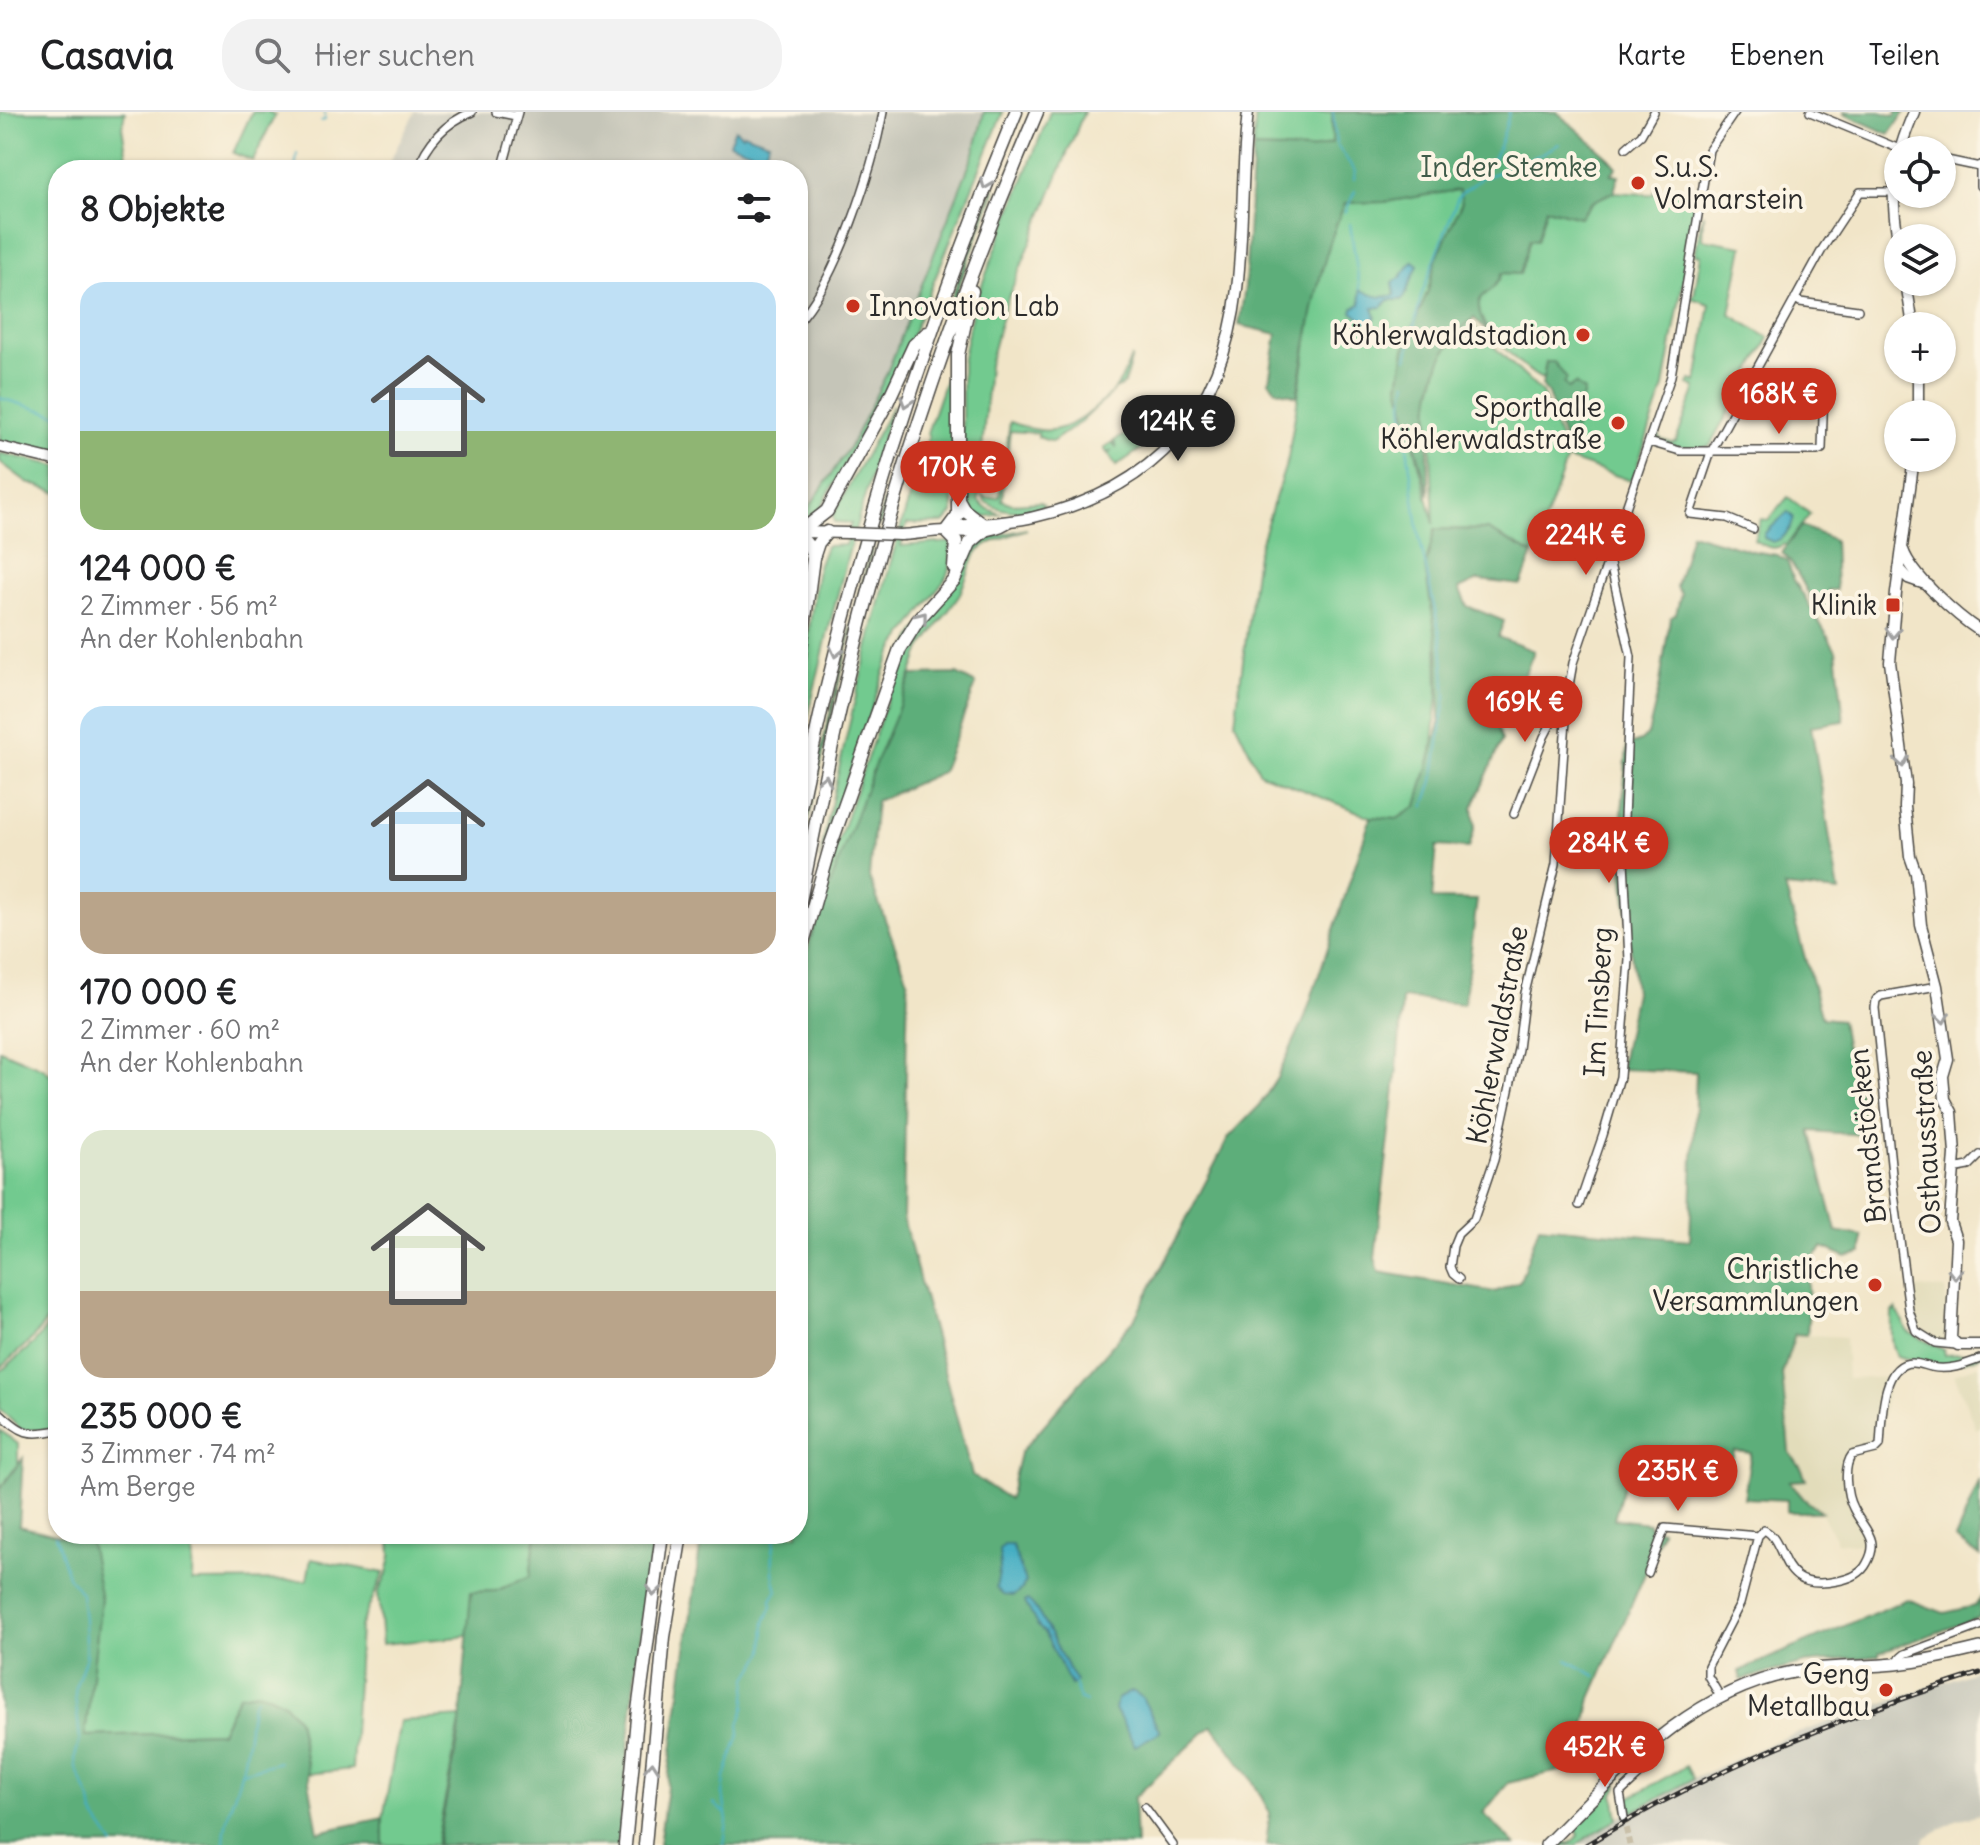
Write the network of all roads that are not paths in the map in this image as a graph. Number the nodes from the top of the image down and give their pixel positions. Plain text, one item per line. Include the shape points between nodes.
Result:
1 (472, 112) edge
2 (496, 112) edge
3 (883, 112) edge
4 (1016, 112) edge
5 (1037, 112) edge
6 (1248, 112) edge
7 (1654, 112) edge
8 (1735, 112) edge
9 (1810, 112) edge
10 (1914, 112) edge
11 (517, 114) edge
12 (1905, 136) edge
13 (1884, 143) edge
14 (1626, 148) dead end
15 (422, 160) edge
16 (505, 160) edge
17 (1956, 162) edge
18 (1980, 166) edge
19 (1980, 186) edge
20 (1884, 192) edge
21 (980, 249) junction
22 (1795, 298) junction
23 (808, 307) edge
24 (1858, 310) dead end
25 (931, 328) junction
26 (1747, 385) junction
27 (1649, 442) junction
28 (0, 447) edge
29 (1711, 452) junction
30 (48, 459) edge
31 (1912, 472) edge
32 (958, 498) junction
33 (827, 511) junction
34 (808, 524) edge
35 (983, 526) junction
36 (808, 529) edge
37 (1753, 529) dead end
38 (946, 531) junction
39 (830, 532) junction
40 (808, 544) edge
41 (813, 558) junction
42 (1609, 559) junction
43 (1904, 574) junction
44 (942, 592) junction
45 (808, 596) edge
46 (1980, 631) edge
47 (1568, 691) junction
48 (808, 774) edge
49 (1514, 814) dead end
50 (808, 860) edge
51 (808, 925) edge
52 (1937, 986) junction
53 (1980, 1155) edge
54 (1953, 1169) junction
55 (1579, 1205) dead end
56 (1459, 1279) dead end
57 (1958, 1345) junction
58 (1980, 1345) edge
59 (1980, 1359) edge
60 (0, 1413) edge
61 (48, 1431) edge
62 (1758, 1536) junction
63 (661, 1544) edge
64 (679, 1544) edge
65 (1648, 1573) dead end
66 (1980, 1626) edge
67 (1980, 1648) edge
68 (1892, 1665) junction
69 (1721, 1698) junction
70 (1639, 1755) junction
71 (1145, 1807) dead end
72 (1624, 1818) tunnel mouth
73 (625, 1845) edge
74 (645, 1845) edge
75 (1173, 1845) edge
76 (1546, 1845) edge

1 - 15 street via 445,127
2 - 11 street
3 - 23 street via 848,230
4 -> 25 highway
5 - 21 highway
6 - 35 street via 1232,324 1218,372 1199,410 1168,449 1125,482 1072,505 1003,526
7 - 14 street
8 - 27 street, Köhlerwaldstraße via 1709,150 1671,376
9 - 13 street
10 - 12 street
11 - 16 street
17 - 18 street
18 - 19 street
20 - 22 street via 1860,192
21 - 32 highway via 958,355
50 -> 21 highway via 872,581 923,410
22 - 24 street
22 - 26 street
25 - 33 highway via 914,345
25 -> 48 highway via 849,599
26 - 29 street
26 - 29 street via 1824,385 1823,447
27 - 29 street
27 - 42 street, Köhlerwaldstraße
28 - 30 street
29 - 37 street via 1690,514 1727,518
31 - 43 street, Osthausstraße via 1902,548
32 - 35 highway
32 - 38 highway via 958,515
33 - 34 highway
33 - 39 highway
35 - 38 street via 955,534
35 - 44 highway
36 - 39 street
38 - 39 street, bridge
38 - 44 highway via 957,551
39 - 41 highway via 818,543
40 - 41 highway
41 - 45 highway
42 - 47 street, Köhlerwaldstraße
42 - 55 street, Im Tinsberg via 1631,657 1623,841 1629,960 1620,1077
43 - 46 street via 1930,586
43 -> 52 street, Osthausstraße via 1890,662 1910,856
51 -> 44 highway via 897,657
47 - 49 street, Köhlerwaldstraße
47 - 56 street, Köhlerwaldstraße via 1556,864 1494,1160 1476,1215 1453,1246 1450,1267
52 -> 54 street, Osthausstraße via 1948,1059 1943,1076 1952,1112
52 - 57 street, Brandstöcken via 1881,996 1875,1008 1909,1310 1916,1331 1943,1345
53 - 54 street via 1969,1166
54 -> 57 street, Osthausstraße via 1950,1222 1956,1269 1951,1339
57 - 58 street
59 - 62 street via 1943,1369 1910,1363 1889,1384 1880,1445 1852,1455 1847,1465 1851,1505 1872,1539 1869,1560 1859,1573 1829,1582 1803,1579 1787,1566 1770,1533 1764,1530
60 - 61 street via 28,1434
62 - 65 street via 1665,1528
62 - 69 street via 1740,1604 1708,1666
63 -> 73 highway
74 -> 64 highway via 664,1637
66 - 68 street via 1905,1654
67 - 68 main road
68 - 69 main road via 1795,1672
69 - 70 main road via 1675,1725
70 - 72 street via 1647,1768 1620,1793
70 - 76 main road
71 - 75 street

